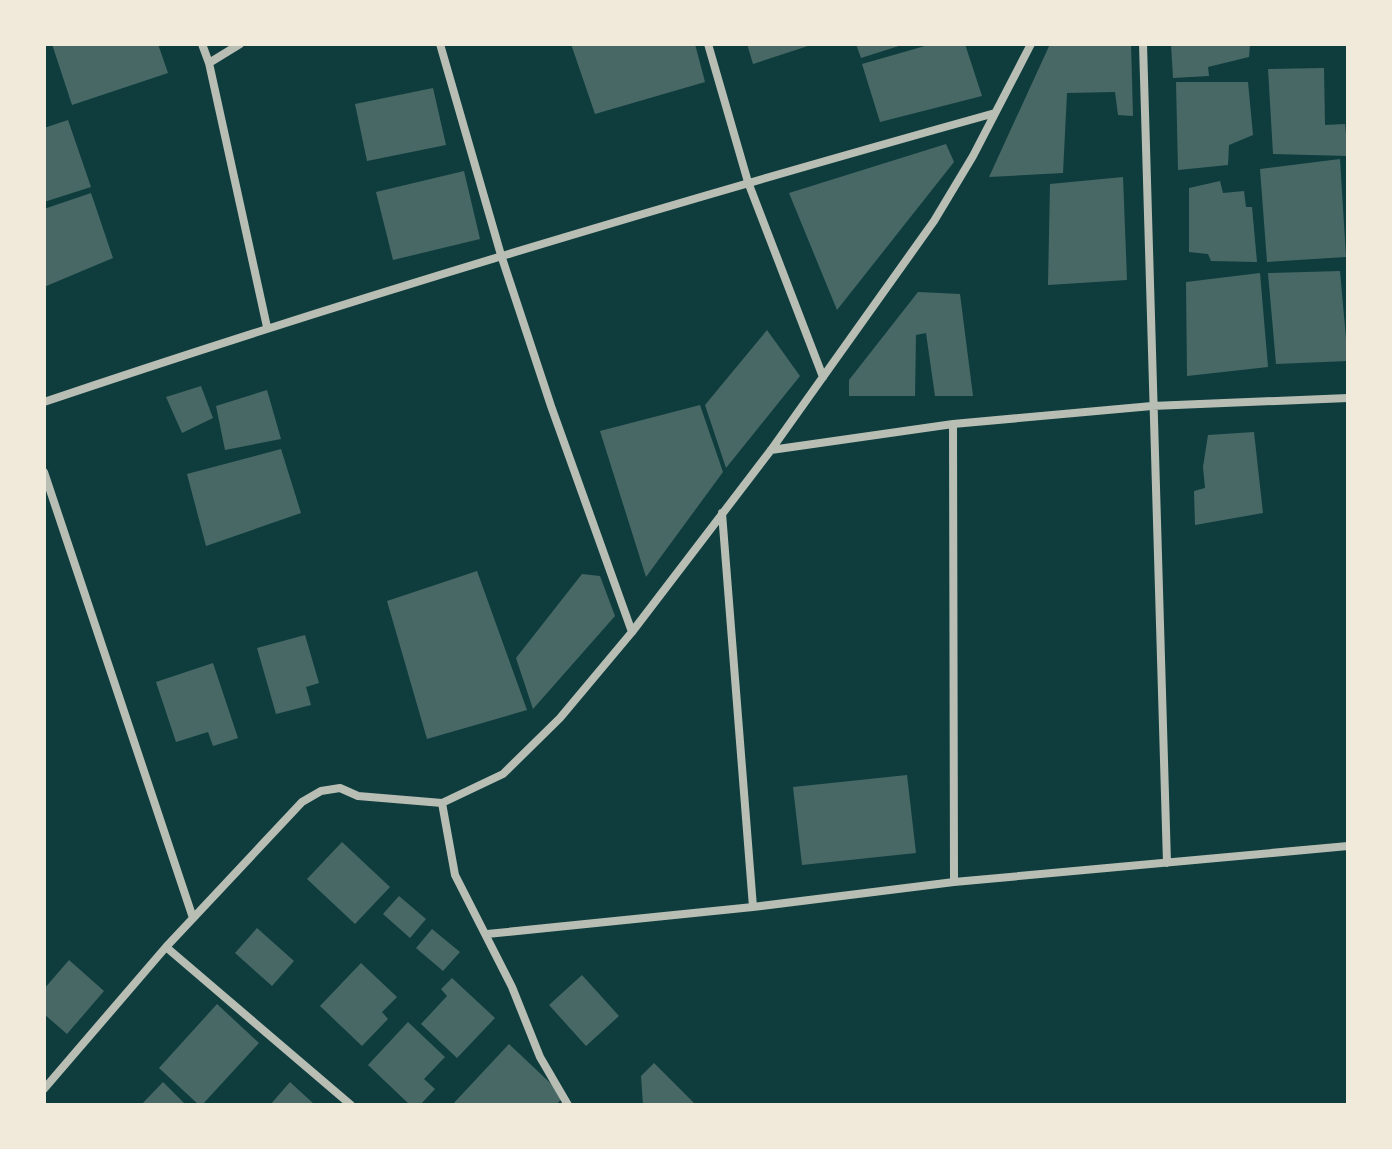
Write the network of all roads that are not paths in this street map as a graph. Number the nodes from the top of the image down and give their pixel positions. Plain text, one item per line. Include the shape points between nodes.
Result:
1 (202, 44) edge
2 (240, 44) edge
3 (440, 44) edge
4 (708, 44) edge
5 (1143, 44) edge
6 (1029, 45) edge
7 (209, 63) junction
8 (995, 113) junction
9 (748, 182) junction
10 (501, 255) junction
11 (267, 327) junction
12 (823, 377) junction
13 (1348, 398) edge
14 (44, 402) edge
15 (1152, 406) junction
16 (953, 424) junction
17 (771, 450) junction
18 (44, 472) edge
19 (722, 513) junction
20 (632, 632) junction
21 (442, 803) junction
22 (1348, 846) edge
23 (1167, 863) junction
24 (954, 882) junction
25 (753, 907) junction
26 (193, 918) junction
27 (487, 934) junction
28 (166, 947) junction
29 (44, 1089) edge
30 (351, 1105) edge
31 (568, 1105) edge

1 - 7 street
2 - 7 street
3 - 10 street
4 - 9 street
5 - 15 street
6 - 8 street
7 - 11 street
8 - 9 street
8 - 12 street via 934,221
9 - 10 street
9 - 12 street
10 - 11 street
10 - 20 street
11 - 14 street
12 - 17 street
13 - 15 street
15 - 16 street
15 - 23 street
16 - 17 street
16 - 24 street
17 - 19 street
18 - 26 street
19 - 20 street
19 - 25 street
20 - 21 street via 560,718 503,774
21 - 26 street via 358,796 340,788 321,791 302,802
21 - 27 street via 455,875
22 - 23 street
23 - 24 street
24 - 25 street
25 - 27 street
26 - 28 street
27 - 31 street via 540,1057
28 - 29 street
28 - 30 street

